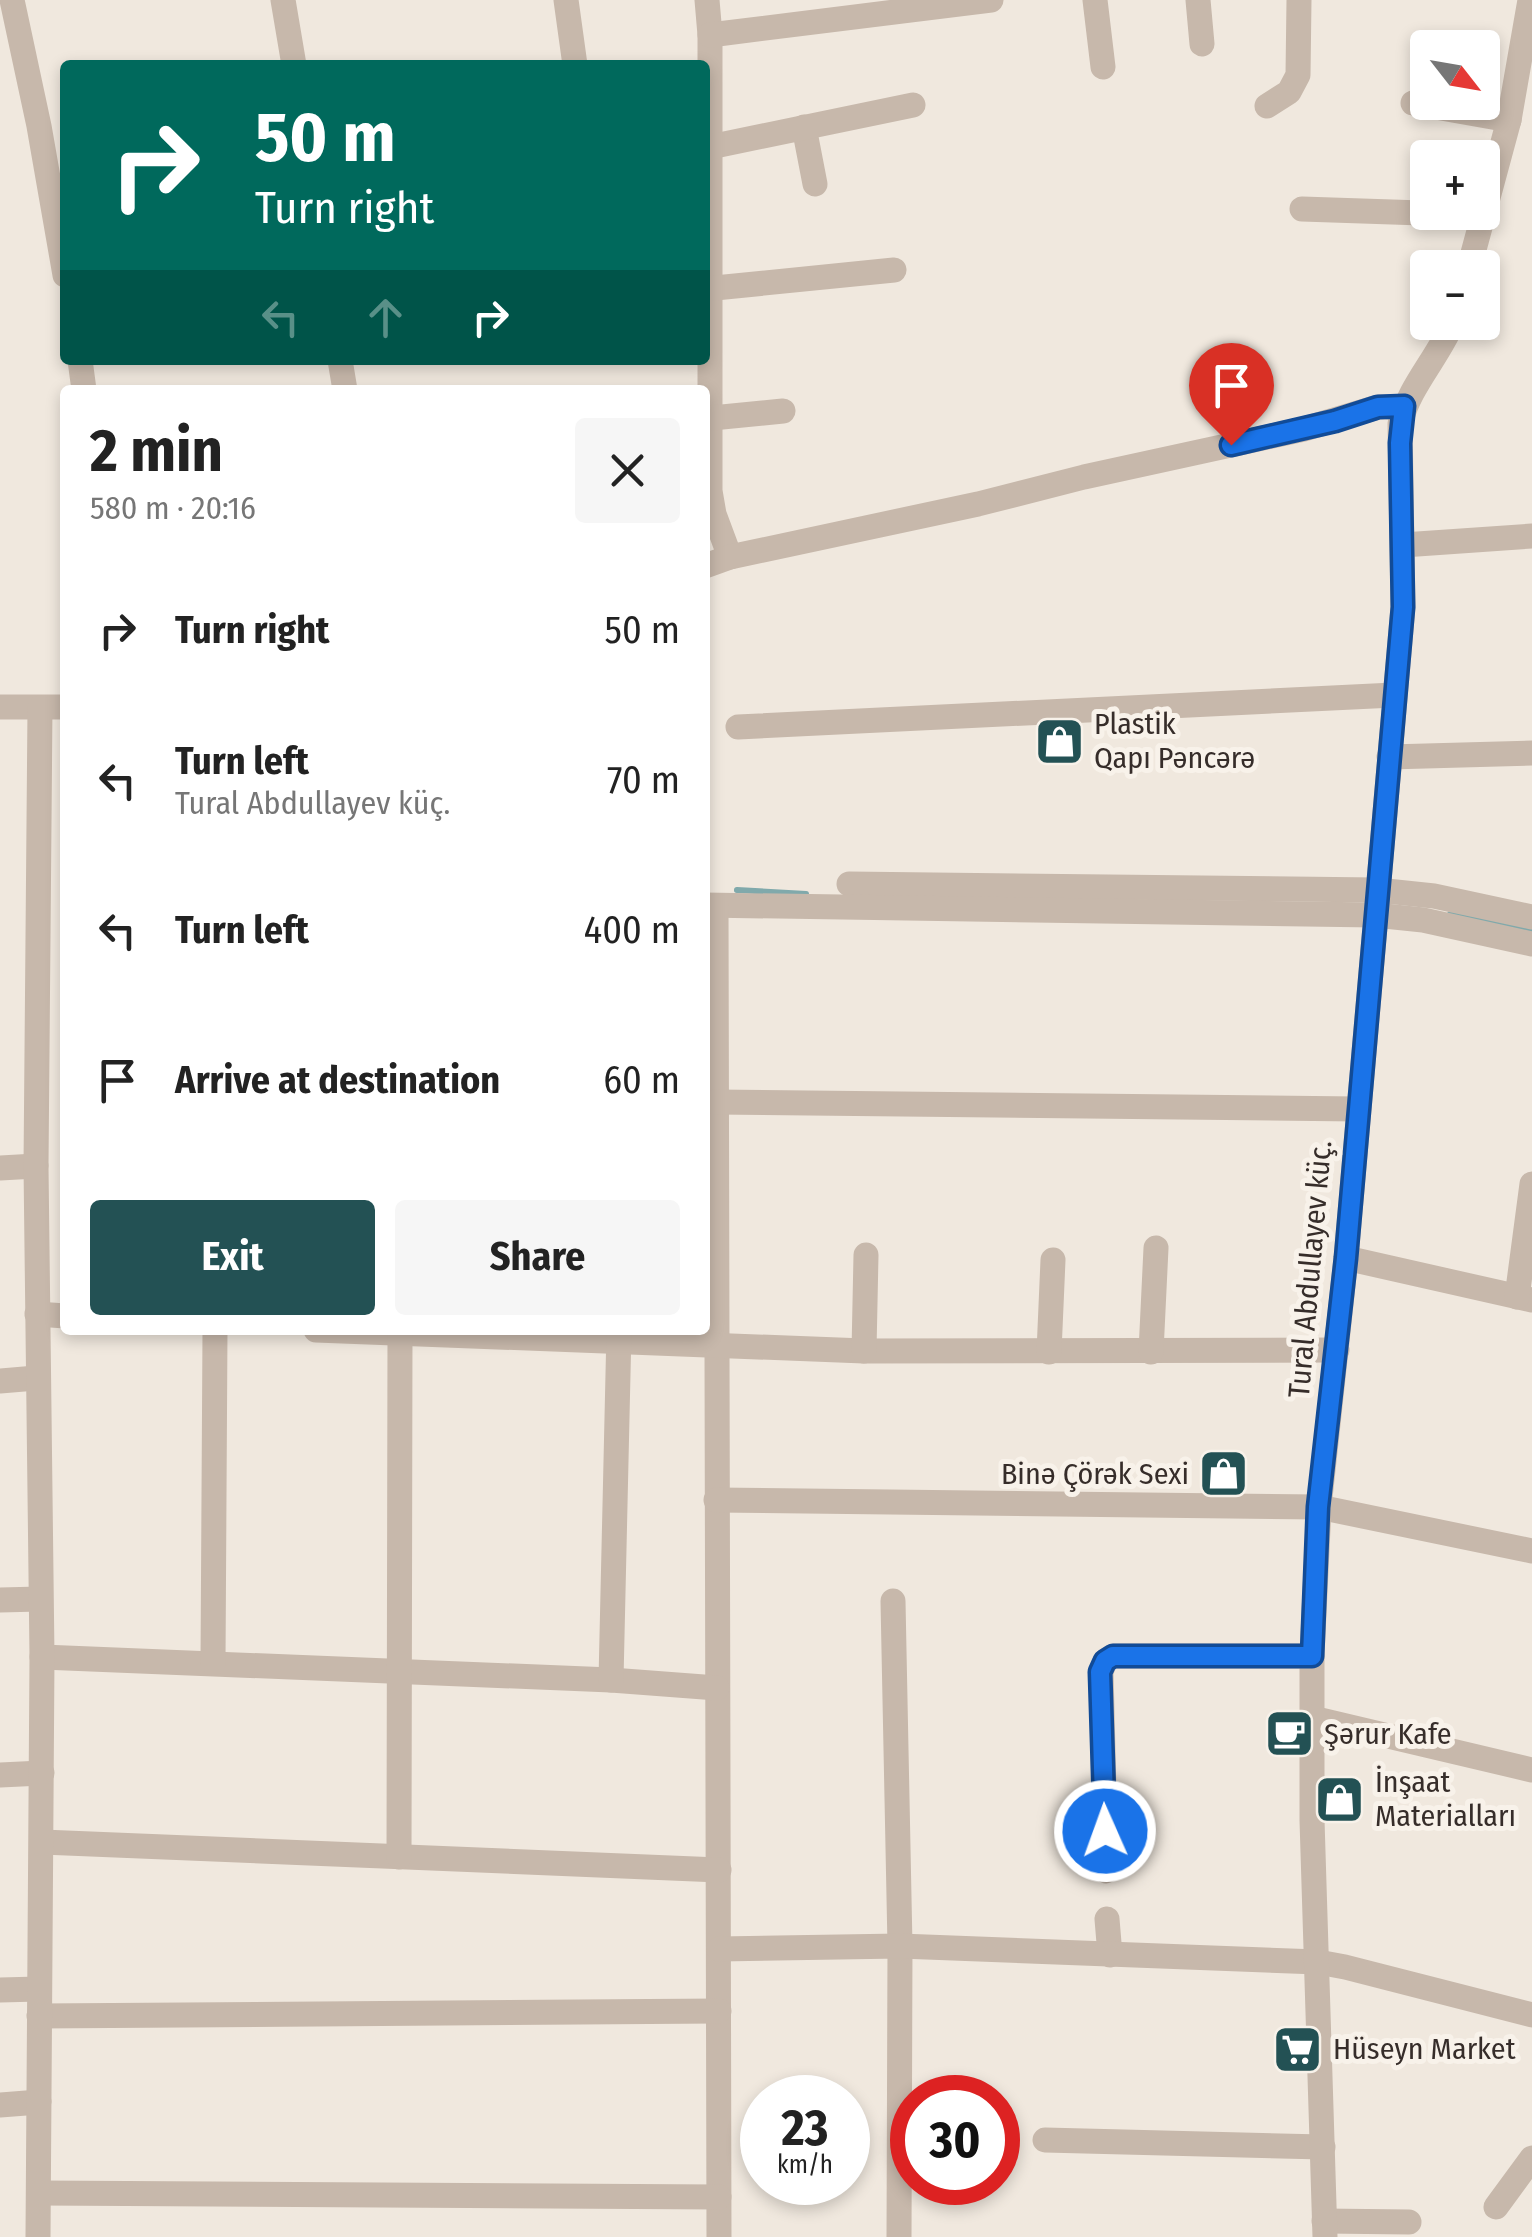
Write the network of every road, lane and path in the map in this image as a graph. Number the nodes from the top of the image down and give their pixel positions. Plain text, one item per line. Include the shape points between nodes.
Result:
1 (12, 0) edge
2 (283, 0) edge
3 (566, 0) edge
4 (707, 0) edge
5 (991, 0) edge
6 (1095, 0) edge
7 (1198, 0) edge
8 (1299, 0) edge
9 (1530, 12) edge
10 (710, 35) junction
11 (1202, 44) dead end
12 (293, 60) edge
13 (574, 60) edge
14 (1103, 67) dead end
15 (913, 105) dead end
16 (1266, 106) dead end
17 (1500, 118) edge
18 (1509, 120) junction
19 (52, 124) edge
20 (804, 127) junction
21 (710, 147) joint
22 (1500, 152) edge
23 (815, 184) dead end
24 (1302, 209) dead end
25 (1410, 213) edge
26 (60, 217) edge
27 (894, 270) dead end
28 (710, 289) edge
29 (1444, 340) edge
30 (710, 365) edge
31 (1404, 406) junction
32 (782, 411) dead end
33 (712, 418) junction
34 (1532, 536) edge
35 (1403, 546) junction
36 (730, 557) junction
37 (710, 564) edge
38 (1394, 695) junction
39 (0, 707) edge
40 (53, 707) edge
41 (738, 727) dead end
42 (1532, 754) edge
43 (1388, 757) junction
44 (850, 884) dead end
45 (1376, 903) junction
46 (710, 906) edge
47 (1532, 917) edge
48 (1532, 944) edge
49 (716, 1102) junction
50 (1357, 1109) junction
51 (36, 1166) junction
52 (0, 1168) edge
53 (1532, 1184) edge
54 (1156, 1248) dead end
55 (866, 1255) dead end
56 (1346, 1258) junction
57 (1053, 1260) dead end
58 (1524, 1298) edge
59 (37, 1314) junction
60 (60, 1316) edge
61 (215, 1335) edge
62 (400, 1335) edge
63 (564, 1335) edge
64 (619, 1336) edge
65 (715, 1346) junction
66 (1337, 1350) junction
67 (864, 1352) junction
68 (1048, 1352) junction
69 (1151, 1352) junction
70 (36, 1378) junction
71 (0, 1380) edge
72 (716, 1500) junction
73 (1318, 1507) junction
74 (1532, 1551) edge
75 (40, 1599) junction
76 (0, 1600) edge
77 (892, 1601) dead end
78 (1312, 1656) junction
79 (42, 1657) junction
80 (213, 1664) junction
81 (400, 1672) junction
82 (611, 1680) junction
83 (716, 1688) junction
84 (1312, 1718) junction
85 (1532, 1770) edge
86 (42, 1773) junction
87 (0, 1775) edge
88 (42, 1842) junction
89 (399, 1856) junction
90 (719, 1870) junction
91 (1106, 1871) dead end
92 (1107, 1919) dead end
93 (900, 1946) junction
94 (719, 1949) junction
95 (1110, 1955) junction
96 (1318, 1962) junction
97 (39, 1988) junction
98 (0, 1990) edge
99 (719, 2011) junction
100 (1532, 2015) edge
101 (39, 2016) junction
102 (39, 2102) junction
103 (0, 2105) edge
104 (1045, 2140) dead end
105 (1324, 2147) junction
106 (1532, 2158) edge
107 (40, 2193) junction
108 (719, 2197) junction
109 (1496, 2206) dead end
110 (1409, 2222) dead end
111 (1325, 2229) edge
112 (38, 2237) edge
113 (719, 2237) edge
114 (900, 2237) edge

1 - 19 street
2 - 12 street
3 - 13 street
4 - 10 street
5 - 10 street
6 - 14 street
7 - 11 street
8 - 16 street via 1298,75 1289,92
9 - 18 street
10 - 21 street
15 - 20 street
17 - 18 street
18 - 22 street
19 - 26 street
20 - 21 street
20 - 23 street
24 - 25 street
27 - 28 street
29 - 31 street, Tural Abdullayev küç.
30 - 33 street
31 - 35 street, Tural Abdullayev küç.
31 - 36 street
32 - 33 street
33 - 36 street via 710,491
34 - 35 street
35 - 38 street, Tural Abdullayev küç.
36 - 37 street
38 - 41 street
38 - 43 street, Tural Abdullayev küç.
39 - 40 street
40 - 51 street
42 - 43 street
43 - 45 street, Tural Abdullayev küç.
44 - 45 street
45 - 46 street
45 - 47 street via 1434,896
45 - 48 street
45 - 50 street, Tural Abdullayev küç.
46 - 49 street
49 - 50 street
49 - 65 street
50 - 56 street, Tural Abdullayev küç.
51 - 52 street
51 - 59 street
53 - 58 street
54 - 69 street
55 - 67 street
56 - 58 street
56 - 66 street, Tural Abdullayev küç.
57 - 68 street
59 - 60 street
59 - 70 street
61 - 80 street
62 - 81 street
63 - 64 street
64 - 65 street
64 - 82 street
65 - 67 street
65 - 72 street
66 - 69 street
66 - 73 street, Tural Abdullayev küç.
67 - 68 street
68 - 69 street
70 - 71 street
70 - 75 street
72 - 73 street
72 - 83 street
73 - 74 street
73 - 78 street, Tural Abdullayev küç.
75 - 76 street
75 - 79 street
77 - 93 street
78 - 84 street, Tural Abdullayev küç.
78 - 91 street via 1105,1661 1100,1672
79 - 80 street
79 - 86 street
80 - 81 street
81 - 82 street
81 - 89 street
82 - 83 street
83 - 90 street
84 - 85 street
84 - 96 street, Tural Abdullayev küç.
86 - 87 street
86 - 88 street
88 - 89 street
88 - 97 street
89 - 90 street
90 - 94 street
92 - 95 street
93 - 94 street
93 - 95 street
93 - 114 street
94 - 99 street
95 - 96 street
96 - 100 street
96 - 105 street, Tural Abdullayev küç.
97 - 98 street
97 - 101 street
99 - 101 street
99 - 108 street
101 - 102 street
102 - 103 street
102 - 107 street
104 - 105 street
105 - 111 street, Tural Abdullayev küç.
106 - 109 street
107 - 108 street
107 - 112 street
108 - 113 street
110 - 111 street

